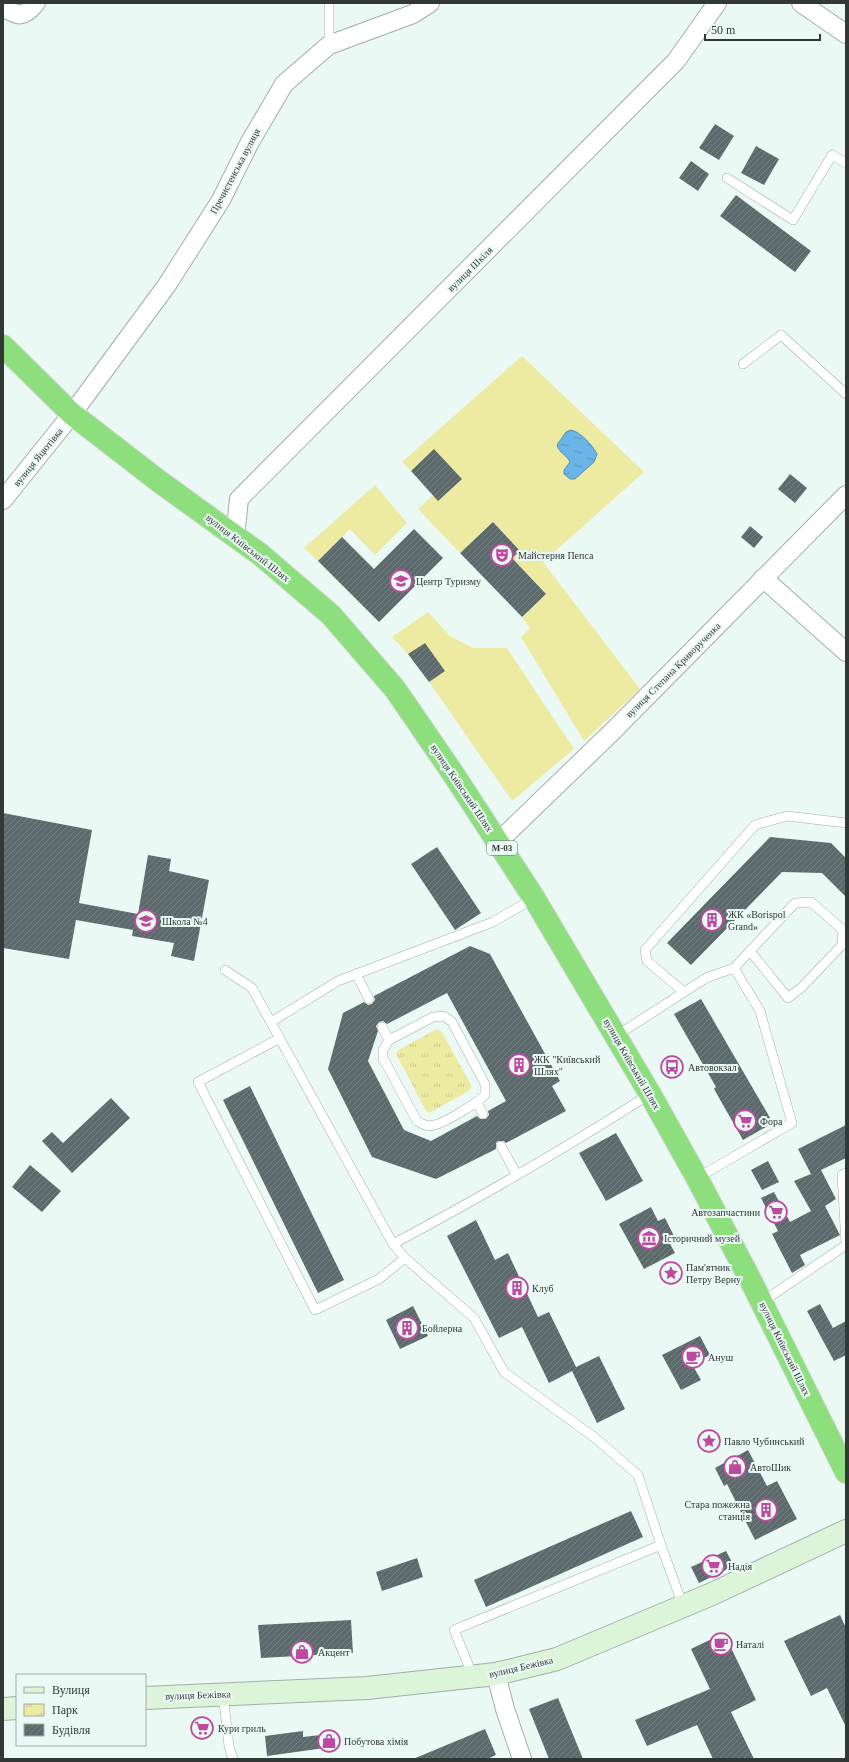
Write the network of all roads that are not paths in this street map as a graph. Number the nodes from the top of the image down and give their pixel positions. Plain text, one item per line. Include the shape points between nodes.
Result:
1 (36, 3) edge
2 (329, 3) edge
3 (430, 3) edge
4 (717, 3) edge
5 (801, 3) edge
6 (3, 7) edge
7 (846, 34) edge
8 (329, 45) junction
9 (846, 163) edge
10 (727, 178) dead end
11 (3, 346) edge
12 (743, 364) dead end
13 (846, 394) edge
14 (72, 414) junction
15 (846, 495) edge
16 (3, 500) edge
17 (235, 537) junction
18 (763, 578) junction
19 (846, 652) edge
20 (846, 823) edge
21 (498, 842) junction
22 (534, 898) junction
23 (750, 951) junction
24 (734, 968) junction
25 (225, 970) dead end
26 (356, 974) junction
27 (684, 992) junction
28 (369, 999) dead end
29 (271, 1022) junction
30 (382, 1027) dead end
31 (616, 1036) junction
32 (280, 1038) junction
33 (389, 1040) junction
34 (650, 1094) junction
35 (477, 1103) junction
36 (483, 1114) dead end
37 (501, 1146) dead end
38 (846, 1173) edge
39 (517, 1175) junction
40 (697, 1178) junction
41 (393, 1244) junction
42 (846, 1244) edge
43 (405, 1258) junction
44 (762, 1302) junction
45 (846, 1472) edge
46 (846, 1531) edge
47 (660, 1545) junction
48 (683, 1606) junction
49 (496, 1674) junction
50 (473, 1676) junction
51 (223, 1694) junction
52 (146, 1698) edge
53 (16, 1708) edge
54 (3, 1709) edge
55 (233, 1759) edge
56 (522, 1759) edge

1 - 6 street via 23,15 13,14
2 - 8 lane
3 - 8 street, Пречистенська вулиця via 413,14
4 - 17 street, вулиця Шкіля via 676,62 239,499
5 - 7 street
8 - 14 street, Пречистенська вулиця via 284,84 209,220 167,285
9 - 10 lane via 832,155 793,220
11 - 14 highway, вулиця Київський Шлях / М-03
12 - 13 lane via 781,335
14 - 16 street, вулиця Яцютівка
14 - 17 highway, вулиця Київський Шлях / М-03
15 - 18 street, вулиця Степана Криворученка
17 - 21 highway, вулиця Київський Шлях / М-03 via 261,555 331,615 396,689
18 - 19 street
18 - 21 street, вулиця Степана Криворученка via 614,730
20 - 27 lane via 788,816 755,825 645,950 647,961
21 - 22 highway, вулиця Київський Шлях / М-03
22 - 26 lane via 493,922
22 - 31 highway, вулиця Київський Шлях / М-03
23 - 23 lane via 795,903 811,902 843,930 842,945 788,998
23 - 24 lane
24 - 27 lane via 706,978
24 - 40 lane via 760,1011 792,1123
25 - 29 lane via 252,988
26 - 28 lane
26 - 29 lane via 338,981
27 - 31 lane
29 - 32 lane
30 - 33 lane
31 - 34 highway, вулиця Київський Шлях / М-03
32 - 41 lane
32 - 43 lane via 198,1082 315,1310 379,1279
33 - 35 lane via 383,1050 383,1058 417,1121 425,1125 435,1125
33 - 35 lane via 433,1017 444,1016 452,1022 485,1084 485,1095
34 - 39 lane via 585,1136
34 - 40 highway, вулиця Київський Шлях / М-03
35 - 36 lane
37 - 39 lane
38 - 42 lane via 842,1175
39 - 41 lane
40 - 44 highway, вулиця Київський Шлях / М-03
41 - 43 lane
42 - 44 lane
43 - 47 lane via 474,1318 504,1372 594,1437 638,1475
44 - 45 highway, вулиця Київський Шлях / М-03
46 - 48 main road, вулиця Бежівка
47 - 48 lane
47 - 50 lane via 454,1630
48 - 49 main road, вулиця Бежівка via 557,1659
49 - 50 main road, вулиця Бежівка
49 - 56 street
50 - 51 main road, вулиця Бежівка via 367,1688
51 - 52 main road, вулиця Бежівка
51 - 55 lane
53 - 54 main road

